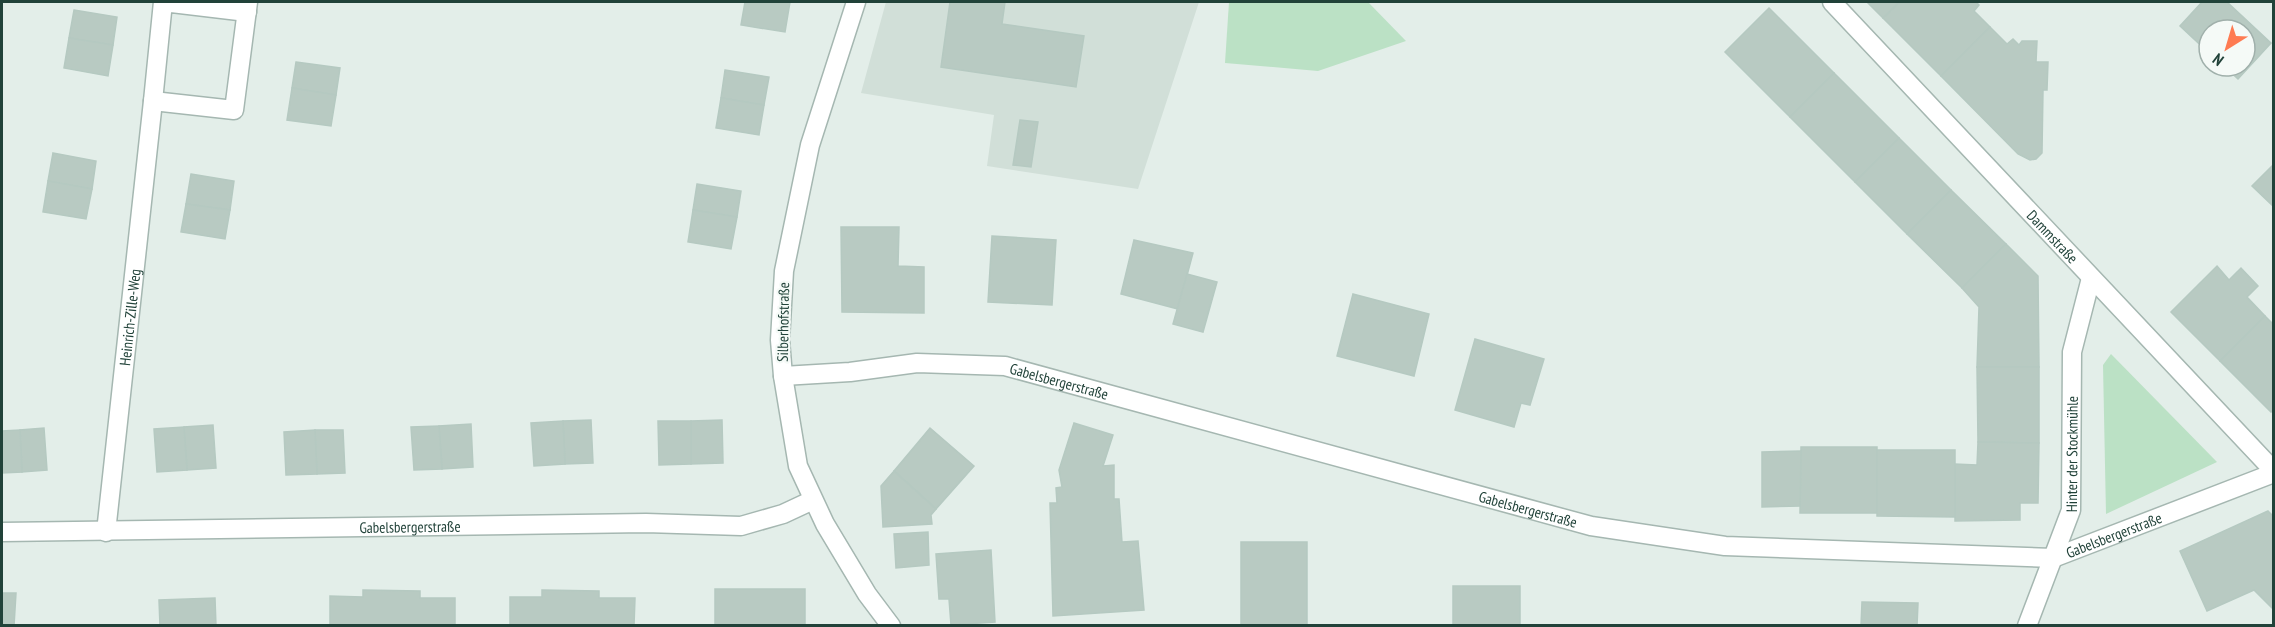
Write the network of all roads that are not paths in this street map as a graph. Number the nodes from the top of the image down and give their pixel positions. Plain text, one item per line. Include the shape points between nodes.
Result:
1 (856, 2) edge
2 (1832, 2) edge
3 (248, 7) edge
4 (153, 101) junction
5 (2091, 278) junction
6 (783, 376) junction
7 (2274, 472) edge
8 (813, 500) junction
9 (2, 532) edge
10 (106, 532) junction
11 (2053, 558) junction
12 (891, 626) edge
13 (2027, 626) edge

1 - 6 street, Silberhofstraße via 810,145 784,271 780,340
2 - 5 street, Dammstraße
3 - 4 street, Heinrich-Zille-Weg via 164,2
3 - 4 street, Heinrich-Zille-Weg via 234,110
4 - 10 street, Heinrich-Zille-Weg
5 - 7 street, Dammstraße
5 - 11 street, Hinter der Stockmühle via 2072,352 2071,510
6 - 8 street, Silberhofstraße via 798,466
6 - 11 street, Gabelsbergerstraße via 916,363 1005,366 1591,526 1725,546
7 - 11 street, Gabelsbergerstraße
8 - 10 street, Gabelsbergerstraße via 741,526
8 - 12 street, Silberhofstraße via 867,594
9 - 10 street, Gabelsbergerstraße
11 - 13 street, Hinter der Stockmühle

